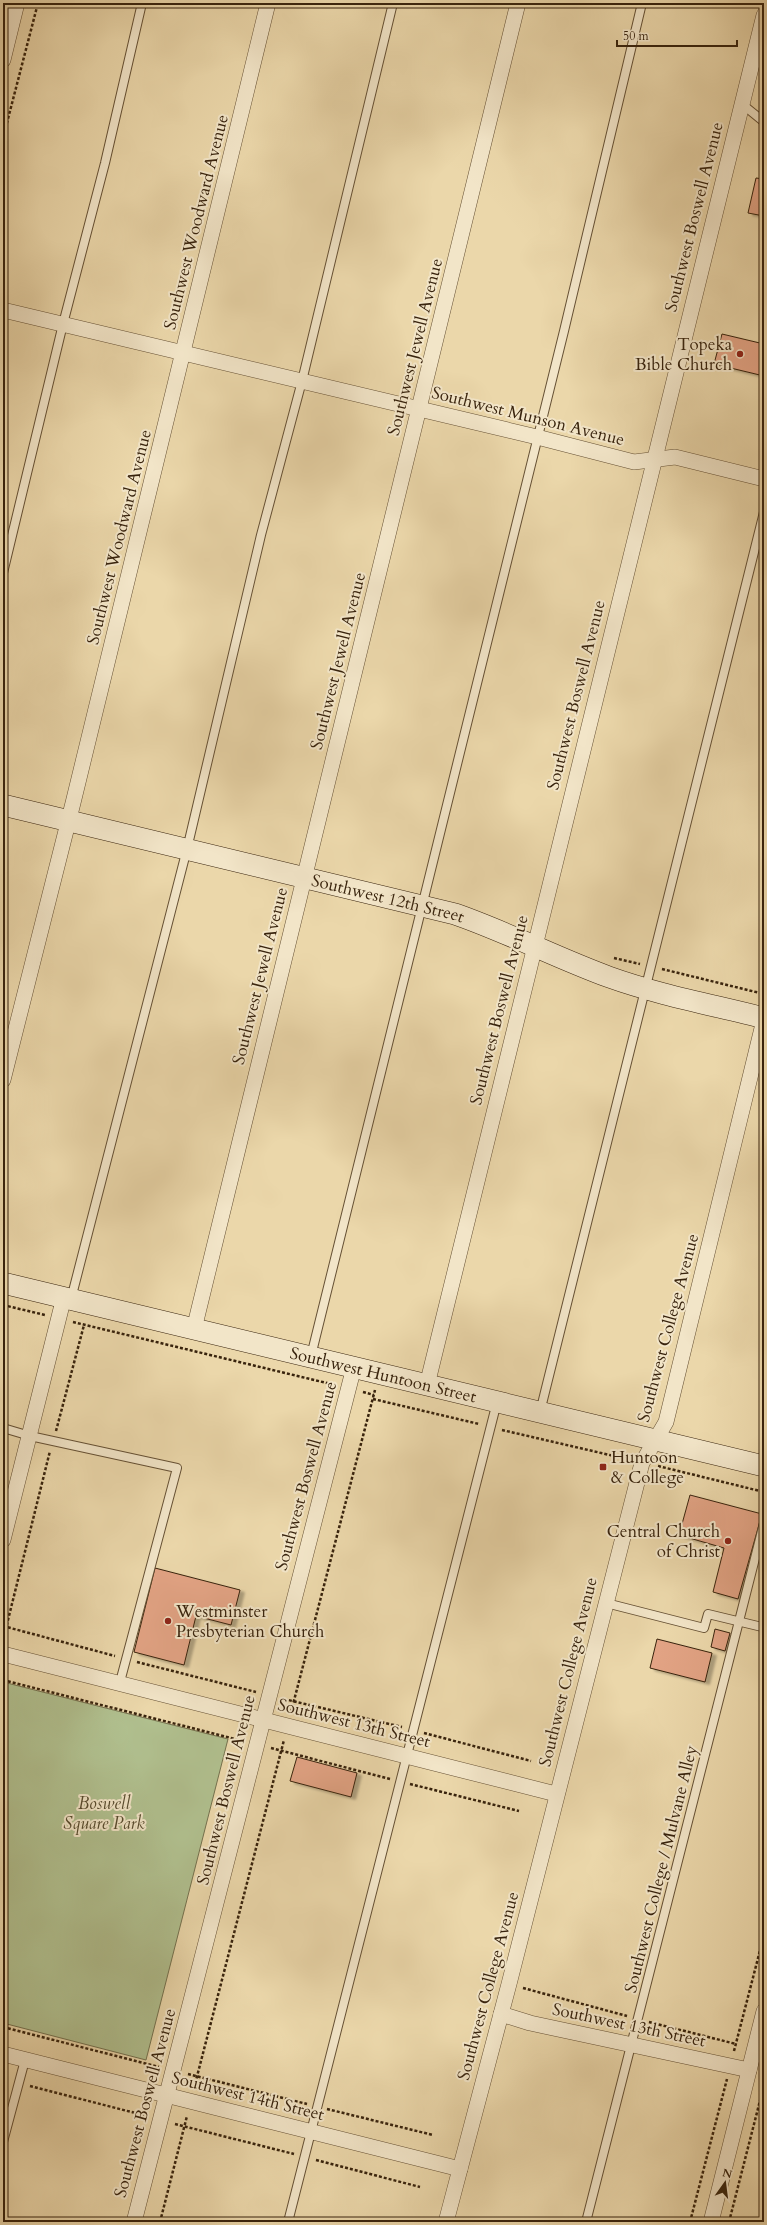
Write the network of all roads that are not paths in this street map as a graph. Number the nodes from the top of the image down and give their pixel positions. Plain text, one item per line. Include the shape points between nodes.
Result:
1 (17, 3) edge
2 (142, 3) edge
3 (268, 3) edge
4 (393, 3) edge
5 (518, 3) edge
6 (642, 3) edge
7 (764, 15) edge
8 (3, 60) edge
9 (742, 104) junction
10 (764, 122) edge
11 (3, 310) edge
12 (63, 324) junction
13 (184, 353) junction
14 (302, 381) junction
15 (420, 408) junction
16 (537, 437) junction
17 (654, 460) junction
18 (764, 479) edge
19 (764, 512) edge
20 (3, 573) edge
21 (3, 805) edge
22 (68, 821) junction
23 (187, 849) junction
24 (304, 877) junction
25 (422, 906) junction
26 (534, 946) junction
27 (646, 988) junction
28 (764, 1019) edge
29 (3, 1080) edge
30 (3, 1283) edge
31 (68, 1298) junction
32 (194, 1329) junction
33 (311, 1357) junction
34 (354, 1367) junction
35 (427, 1385) junction
36 (497, 1402) junction
37 (540, 1412) junction
38 (3, 1428) edge
39 (30, 1436) junction
40 (656, 1440) junction
41 (764, 1466) edge
42 (764, 1523) edge
43 (3, 1540) edge
44 (606, 1603) junction
45 (764, 1618) edge
46 (739, 1622) junction
47 (763, 1628) edge
48 (3, 1654) edge
49 (120, 1682) junction
50 (263, 1719) junction
51 (408, 1756) junction
52 (556, 1794) junction
53 (764, 2012) edge
54 (501, 2014) junction
55 (631, 2045) junction
56 (3, 2054) edge
57 (25, 2060) junction
58 (749, 2070) junction
59 (167, 2095) junction
60 (312, 2132) junction
61 (3, 2142) edge
62 (460, 2169) junction
63 (134, 2222) edge
64 (288, 2222) edge
65 (446, 2222) edge
66 (586, 2222) edge
67 (711, 2222) edge

1 - 8 street
2 - 12 lane via 105,163
3 - 13 street, Southwest Woodward Avenue
4 - 14 lane
5 - 15 street, Southwest Jewell Avenue
6 - 16 lane
7 - 9 street, Southwest Boswell Avenue
9 - 10 lane
9 - 17 street, Southwest Boswell Avenue
11 - 12 street, Southwest Munson Avenue
12 - 13 street, Southwest Munson Avenue
12 - 20 lane
13 - 14 street, Southwest Munson Avenue
13 - 22 street, Southwest Woodward Avenue
14 - 15 street, Southwest Munson Avenue
14 - 23 lane via 260,542
15 - 16 street, Southwest Munson Avenue
15 - 24 street, Southwest Jewell Avenue
16 - 17 street, Southwest Munson Avenue via 634,462
16 - 25 lane
17 - 18 street, Southwest Munson Avenue via 675,457
17 - 26 street, Southwest Boswell Avenue
19 - 27 lane
21 - 22 main road, Southwest 12th Street
22 - 23 main road, Southwest 12th Street
22 - 29 street, Southwest Woodward Avenue
23 - 24 main road, Southwest 12th Street
23 - 31 lane
24 - 25 main road, Southwest 12th Street
24 - 32 street, Southwest Jewell Avenue
25 - 26 main road, Southwest 12th Street via 474,921
25 - 33 lane
26 - 27 main road, Southwest 12th Street via 609,977
26 - 35 street, Southwest Boswell Avenue
27 - 28 main road, Southwest 12th Street
27 - 37 lane
28 - 40 street, Southwest College Avenue via 666,1422
30 - 31 main road, Southwest Huntoon Street
31 - 32 main road, Southwest Huntoon Street
31 - 39 street via 59,1318
32 - 33 main road, Southwest Huntoon Street
33 - 34 main road, Southwest Huntoon Street
34 - 35 main road, Southwest Huntoon Street
34 - 50 street, Southwest Boswell Avenue
35 - 36 main road, Southwest Huntoon Street
36 - 37 main road, Southwest Huntoon Street
36 - 51 lane
37 - 40 main road, Southwest Huntoon Street
38 - 39 lane
39 - 43 street
39 - 49 lane via 177,1468
40 - 41 main road, Southwest Huntoon Street
40 - 44 street, Southwest College Avenue via 642,1463
42 - 46 lane, Southwest College / Mulvane Alley
44 - 46 lane via 704,1628 708,1614
44 - 52 street, Southwest College Avenue
45 - 47 lane
46 - 47 lane
46 - 55 lane, Southwest College / Mulvane Alley
48 - 49 street, Southwest 13th Street
49 - 50 street, Southwest 13th Street
50 - 51 street, Southwest 13th Street
50 - 59 street, Southwest Boswell Avenue
51 - 52 street, Southwest 13th Street
51 - 60 lane
52 - 54 street, Southwest College Avenue
53 - 58 street
54 - 55 street, Southwest 13th Street via 530,2023
54 - 62 street, Southwest College Avenue
55 - 58 street, Southwest 13th Street
55 - 66 lane, Southwest College / Mulvane Alley
56 - 57 street, Southwest 14th Street
57 - 59 street, Southwest 14th Street
57 - 61 lane
58 - 67 street
59 - 60 street, Southwest 14th Street
59 - 63 street, Southwest Boswell Avenue
60 - 62 street, Southwest 14th Street
60 - 64 lane
62 - 65 street, Southwest College Avenue

